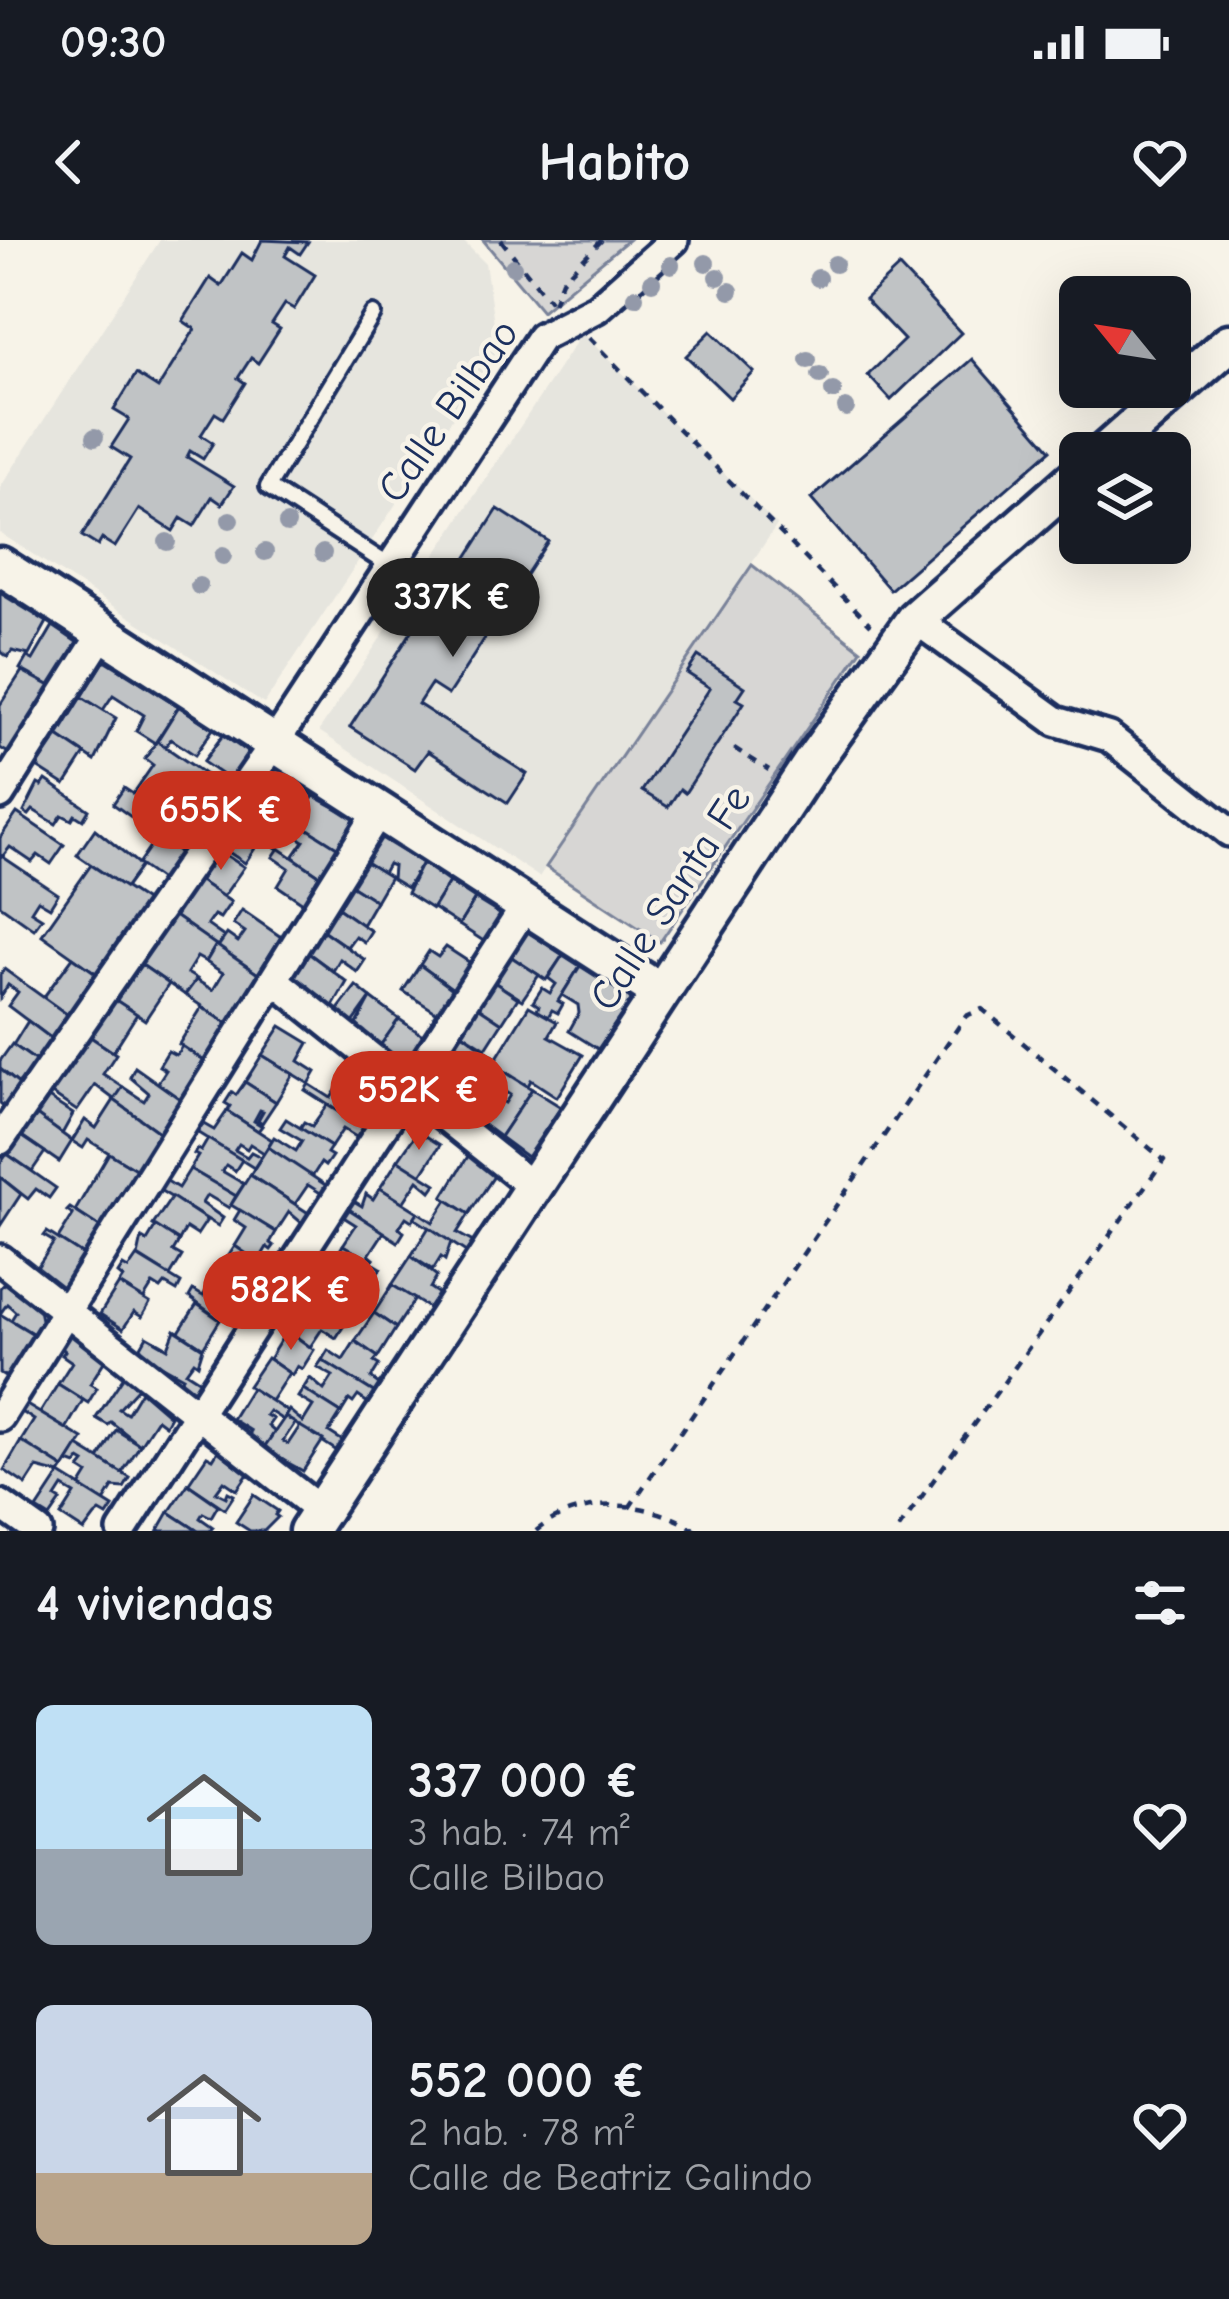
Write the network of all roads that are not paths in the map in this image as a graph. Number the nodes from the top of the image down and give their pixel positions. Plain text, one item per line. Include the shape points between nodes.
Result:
1 (674, 240) edge
2 (374, 314) dead end
3 (1229, 343) edge
4 (1128, 432) edge
5 (1059, 493) edge
6 (0, 566) edge
7 (391, 567) junction
8 (102, 634) junction
9 (905, 634) junction
10 (274, 744) junction
11 (0, 795) edge
12 (379, 811) junction
13 (1229, 832) edge
14 (526, 905) junction
15 (274, 980) junction
16 (660, 992) junction
17 (409, 1089) junction
18 (0, 1140) edge
19 (533, 1187) junction
20 (0, 1258) edge
21 (65, 1310) junction
22 (198, 1415) junction
23 (0, 1417) edge
24 (0, 1504) edge
25 (314, 1521) edge
26 (38, 1531) edge
27 (122, 1531) edge

1 - 7 street, Calle Bilbao via 541,337
2 - 7 lane via 268,487
3 - 4 street
5 - 9 street, Calle Santa Fe
6 - 8 street
7 - 10 street, Calle Bilbao
8 - 10 street
8 - 11 street
9 - 13 street via 1056,721 1109,737
9 - 16 street, Calle Santa Fe
10 - 12 street
10 - 18 street, Calle Bilbao
12 - 14 street
12 - 15 street
14 - 16 street
14 - 17 street
15 - 17 street
15 - 21 street
16 - 19 street, Calle Santa Fe
17 - 19 street
17 - 22 street
19 - 25 street, Calle Santa Fe
20 - 21 street
21 - 22 street
21 - 23 street
22 - 25 street
22 - 27 street
24 - 26 street

